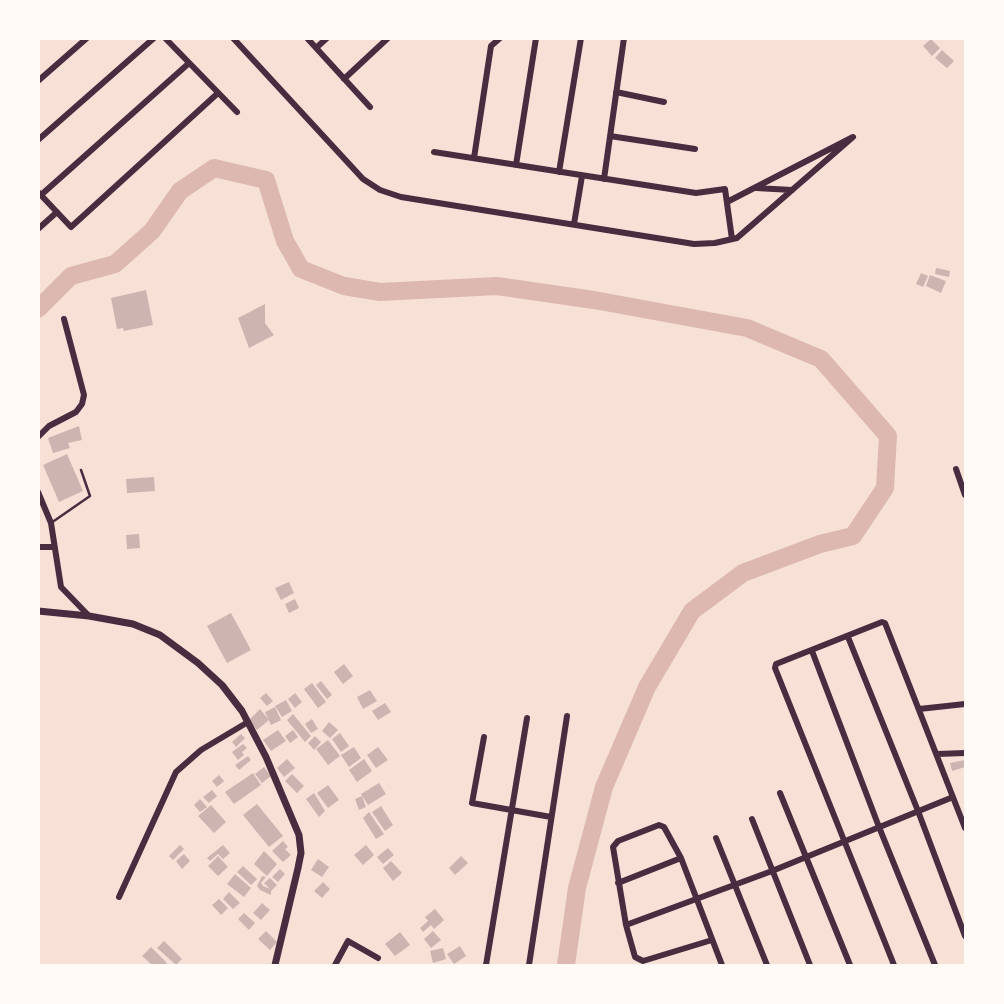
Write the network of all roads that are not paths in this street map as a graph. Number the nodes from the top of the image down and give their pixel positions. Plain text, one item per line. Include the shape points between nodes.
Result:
1 (87, 38) edge
2 (154, 38) edge
3 (165, 38) edge
4 (233, 38) edge
5 (307, 38) edge
6 (327, 38) edge
7 (388, 38) edge
8 (500, 38) edge
9 (536, 38) edge
10 (581, 38) edge
11 (624, 38) edge
12 (316, 48) junction
13 (188, 64) junction
14 (344, 79) junction
15 (38, 81) edge
16 (616, 92) junction
17 (218, 93) junction
18 (664, 102) dead end
19 (370, 107) dead end
20 (237, 112) dead end
21 (610, 136) junction
22 (38, 139) edge
23 (695, 149) dead end
24 (434, 152) dead end
25 (474, 158) junction
26 (516, 165) junction
27 (559, 172) junction
28 (583, 176) junction
29 (604, 179) junction
30 (754, 188) junction
31 (792, 190) junction
32 (40, 193) edge
33 (727, 202) junction
34 (58, 212) junction
35 (574, 224) junction
36 (38, 229) edge
37 (732, 239) junction
38 (64, 319) dead end
39 (38, 437) edge
40 (82, 470) dead end
41 (956, 470) dead end
42 (38, 492) edge
43 (965, 495) edge
44 (41, 504) edge
45 (51, 523) junction
46 (38, 547) edge
47 (53, 547) junction
48 (38, 611) edge
49 (89, 616) junction
50 (848, 637) junction
51 (812, 651) junction
52 (965, 704) edge
53 (919, 709) junction
54 (567, 716) dead end
55 (527, 718) dead end
56 (248, 722) junction
57 (484, 737) dead end
58 (965, 753) edge
59 (937, 754) junction
60 (780, 793) dead end
61 (953, 797) junction
62 (512, 810) junction
63 (918, 811) junction
64 (551, 817) junction
65 (752, 819) dead end
66 (879, 827) junction
67 (965, 828) edge
68 (716, 838) dead end
69 (844, 842) junction
70 (681, 858) junction
71 (805, 858) junction
72 (772, 871) junction
73 (618, 883) junction
74 (734, 885) junction
75 (119, 897) dead end
76 (696, 901) junction
77 (626, 925) junction
78 (965, 936) edge
79 (712, 940) junction
80 (378, 958) dead end
81 (275, 965) edge
82 (335, 965) edge
83 (486, 965) edge
84 (529, 965) edge
85 (722, 965) edge
86 (767, 965) edge
87 (810, 965) edge
88 (850, 965) edge
89 (894, 965) edge
90 (935, 965) edge

1 - 15 street
2 - 22 street
3 - 13 street
4 - 35 street via 363,179 380,190
5 - 12 street
6 - 12 street
7 - 14 street
8 - 25 street via 491,46
9 - 26 street
10 - 27 street
11 - 16 street
12 - 14 street
13 - 17 street
13 - 32 street
14 - 19 street
16 - 18 street
16 - 21 street
17 - 20 street
17 - 34 street via 71,227
21 - 23 street
21 - 29 street
24 - 25 street
25 - 26 street
26 - 27 street
27 - 28 street
28 - 29 street
28 - 35 street
29 - 33 street via 696,193 725,189
30 - 31 street
30 - 31 street via 853,137
30 - 33 street
31 - 37 street
32 - 34 street
33 - 37 street
34 - 36 street
35 - 37 street via 694,244
38 - 39 street via 82,404
40 - 45 lane via 90,496
41 - 43 street
42 - 44 street
44 - 45 street
45 - 47 street
46 - 47 street
47 - 49 street via 61,587
48 - 49 street
49 - 56 street via 146,628 178,647 222,685
50 - 51 street
50 - 53 street via 886,624
50 - 63 street
51 - 66 street
51 - 69 street via 775,666
52 - 53 street
53 - 59 street
54 - 64 street
55 - 62 street
56 - 75 street via 201,750 176,772
56 - 81 street via 300,844
57 - 62 street via 472,803
58 - 59 street
59 - 61 street
60 - 71 street
61 - 63 street
61 - 67 street
62 - 64 street
62 - 83 street
63 - 66 street
63 - 78 street
64 - 84 street
65 - 72 street
66 - 69 street
66 - 90 street
68 - 74 street
69 - 71 street
69 - 89 street
70 - 73 street
70 - 73 street via 664,827 656,825 615,844 612,851
70 - 76 street
71 - 72 street
71 - 88 street
72 - 74 street
72 - 87 street
73 - 77 street
74 - 76 street
74 - 86 street
76 - 77 street
76 - 79 street
77 - 79 street via 640,961
79 - 85 street
80 - 82 street via 348,941

